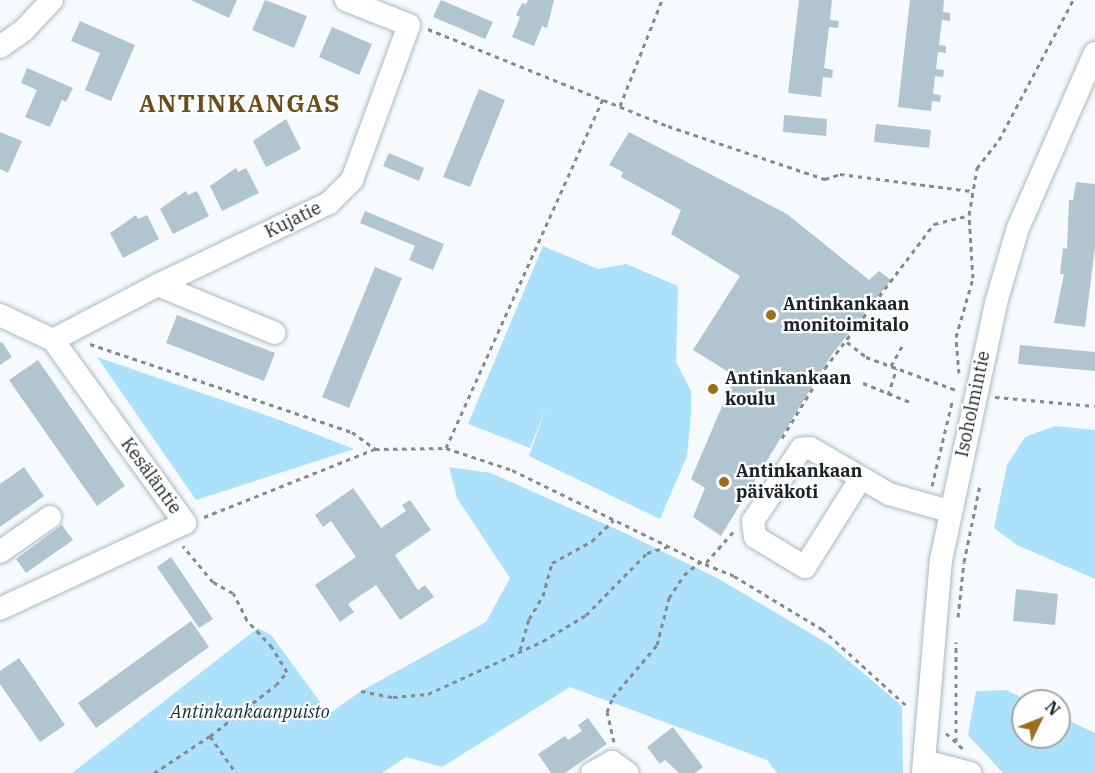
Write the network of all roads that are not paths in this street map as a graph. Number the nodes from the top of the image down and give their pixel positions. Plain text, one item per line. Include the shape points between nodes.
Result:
1 (52, 0) edge
2 (346, 0) edge
3 (0, 47) edge
4 (1095, 53) edge
5 (158, 285) junction
6 (0, 315) edge
7 (275, 333) dead end
8 (53, 340) junction
9 (861, 478) junction
10 (949, 511) junction
11 (50, 517) dead end
12 (0, 552) edge
13 (2, 602) edge
14 (622, 767) edge
15 (923, 767) edge
16 (592, 773) edge
17 (970, 773) edge

1 - 3 street via 24,30
2 - 5 street, Kujatie via 409,25 352,180 329,203
4 - 10 street, Isoholmintie via 1018,228 996,303
5 - 7 street
5 - 8 street, Kujatie
6 - 8 street, Kesäläntie
8 - 13 street, Kesäläntie via 180,526
9 - 9 street via 810,448 801,449 753,521 755,537 805,567
9 - 10 street via 905,501
10 - 15 street, Isoholmintie via 932,635
11 - 12 street
14 - 16 street via 605,764
15 - 17 street

